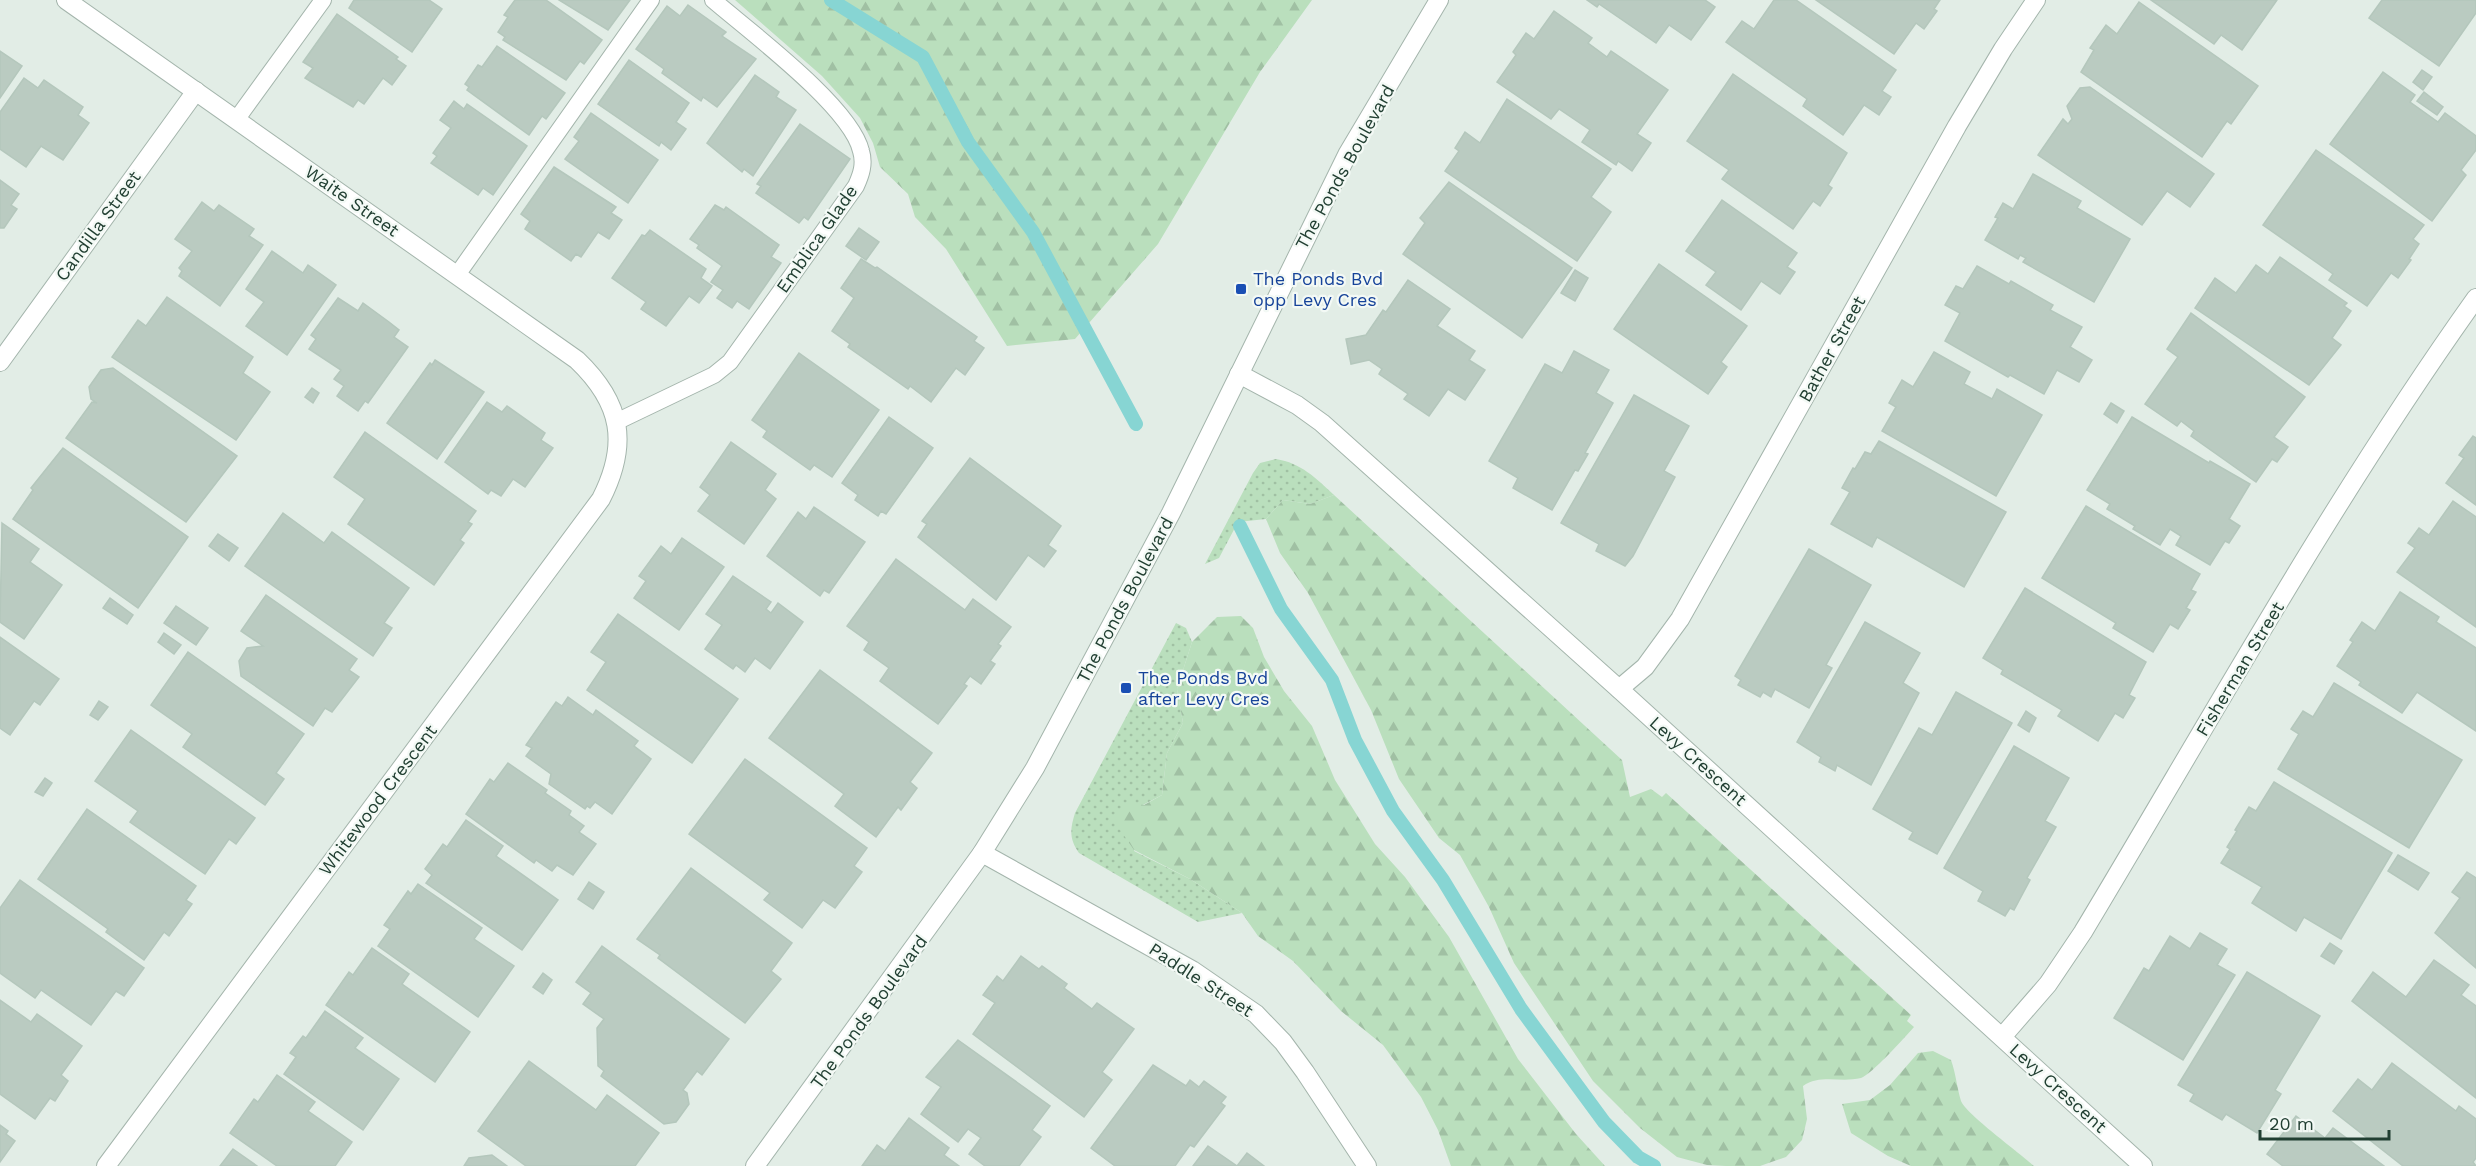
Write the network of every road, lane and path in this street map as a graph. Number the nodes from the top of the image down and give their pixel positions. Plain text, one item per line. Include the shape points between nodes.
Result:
1 (66, 0) edge
2 (324, 0) edge
3 (651, 0) edge
4 (713, 0) edge
5 (1439, 0) edge
6 (2036, 0) edge
7 (196, 91) junction
8 (236, 120) junction
9 (457, 275) junction
10 (2476, 298) edge
11 (0, 362) edge
12 (1239, 374) junction
13 (616, 422) junction
14 (1619, 689) junction
15 (982, 853) junction
16 (2002, 1037) junction
17 (106, 1166) edge
18 (755, 1166) edge
19 (1367, 1166) edge
20 (2143, 1166) edge

1 - 7 street, Waite Street
2 - 8 lane
3 - 9 lane
4 - 13 lane, Emblica Glade via 814,86 856,136 862,152 862,171 856,186 730,362 714,375
5 - 12 street, The Ponds Boulevard via 1348,153
6 - 14 street, Bather Street via 1957,126 1680,620 1645,667
7 - 8 street, Waite Street
7 - 11 street, Candilla Street
8 - 9 street, Waite Street
9 - 13 street, Waite Street via 577,360 596,378
10 - 16 street, Fisherman Street via 2320,537 2083,932 2048,984
12 - 14 street, Levy Crescent via 1322,423
12 - 15 street, The Ponds Boulevard via 1080,687
13 - 17 street, Whitewood Crescent via 619,446 613,475 601,500
14 - 16 street, Levy Crescent
15 - 18 street, The Ponds Boulevard
15 - 19 street, Paddle Street via 1192,970 1256,1014 1299,1065
16 - 20 street, Levy Crescent

